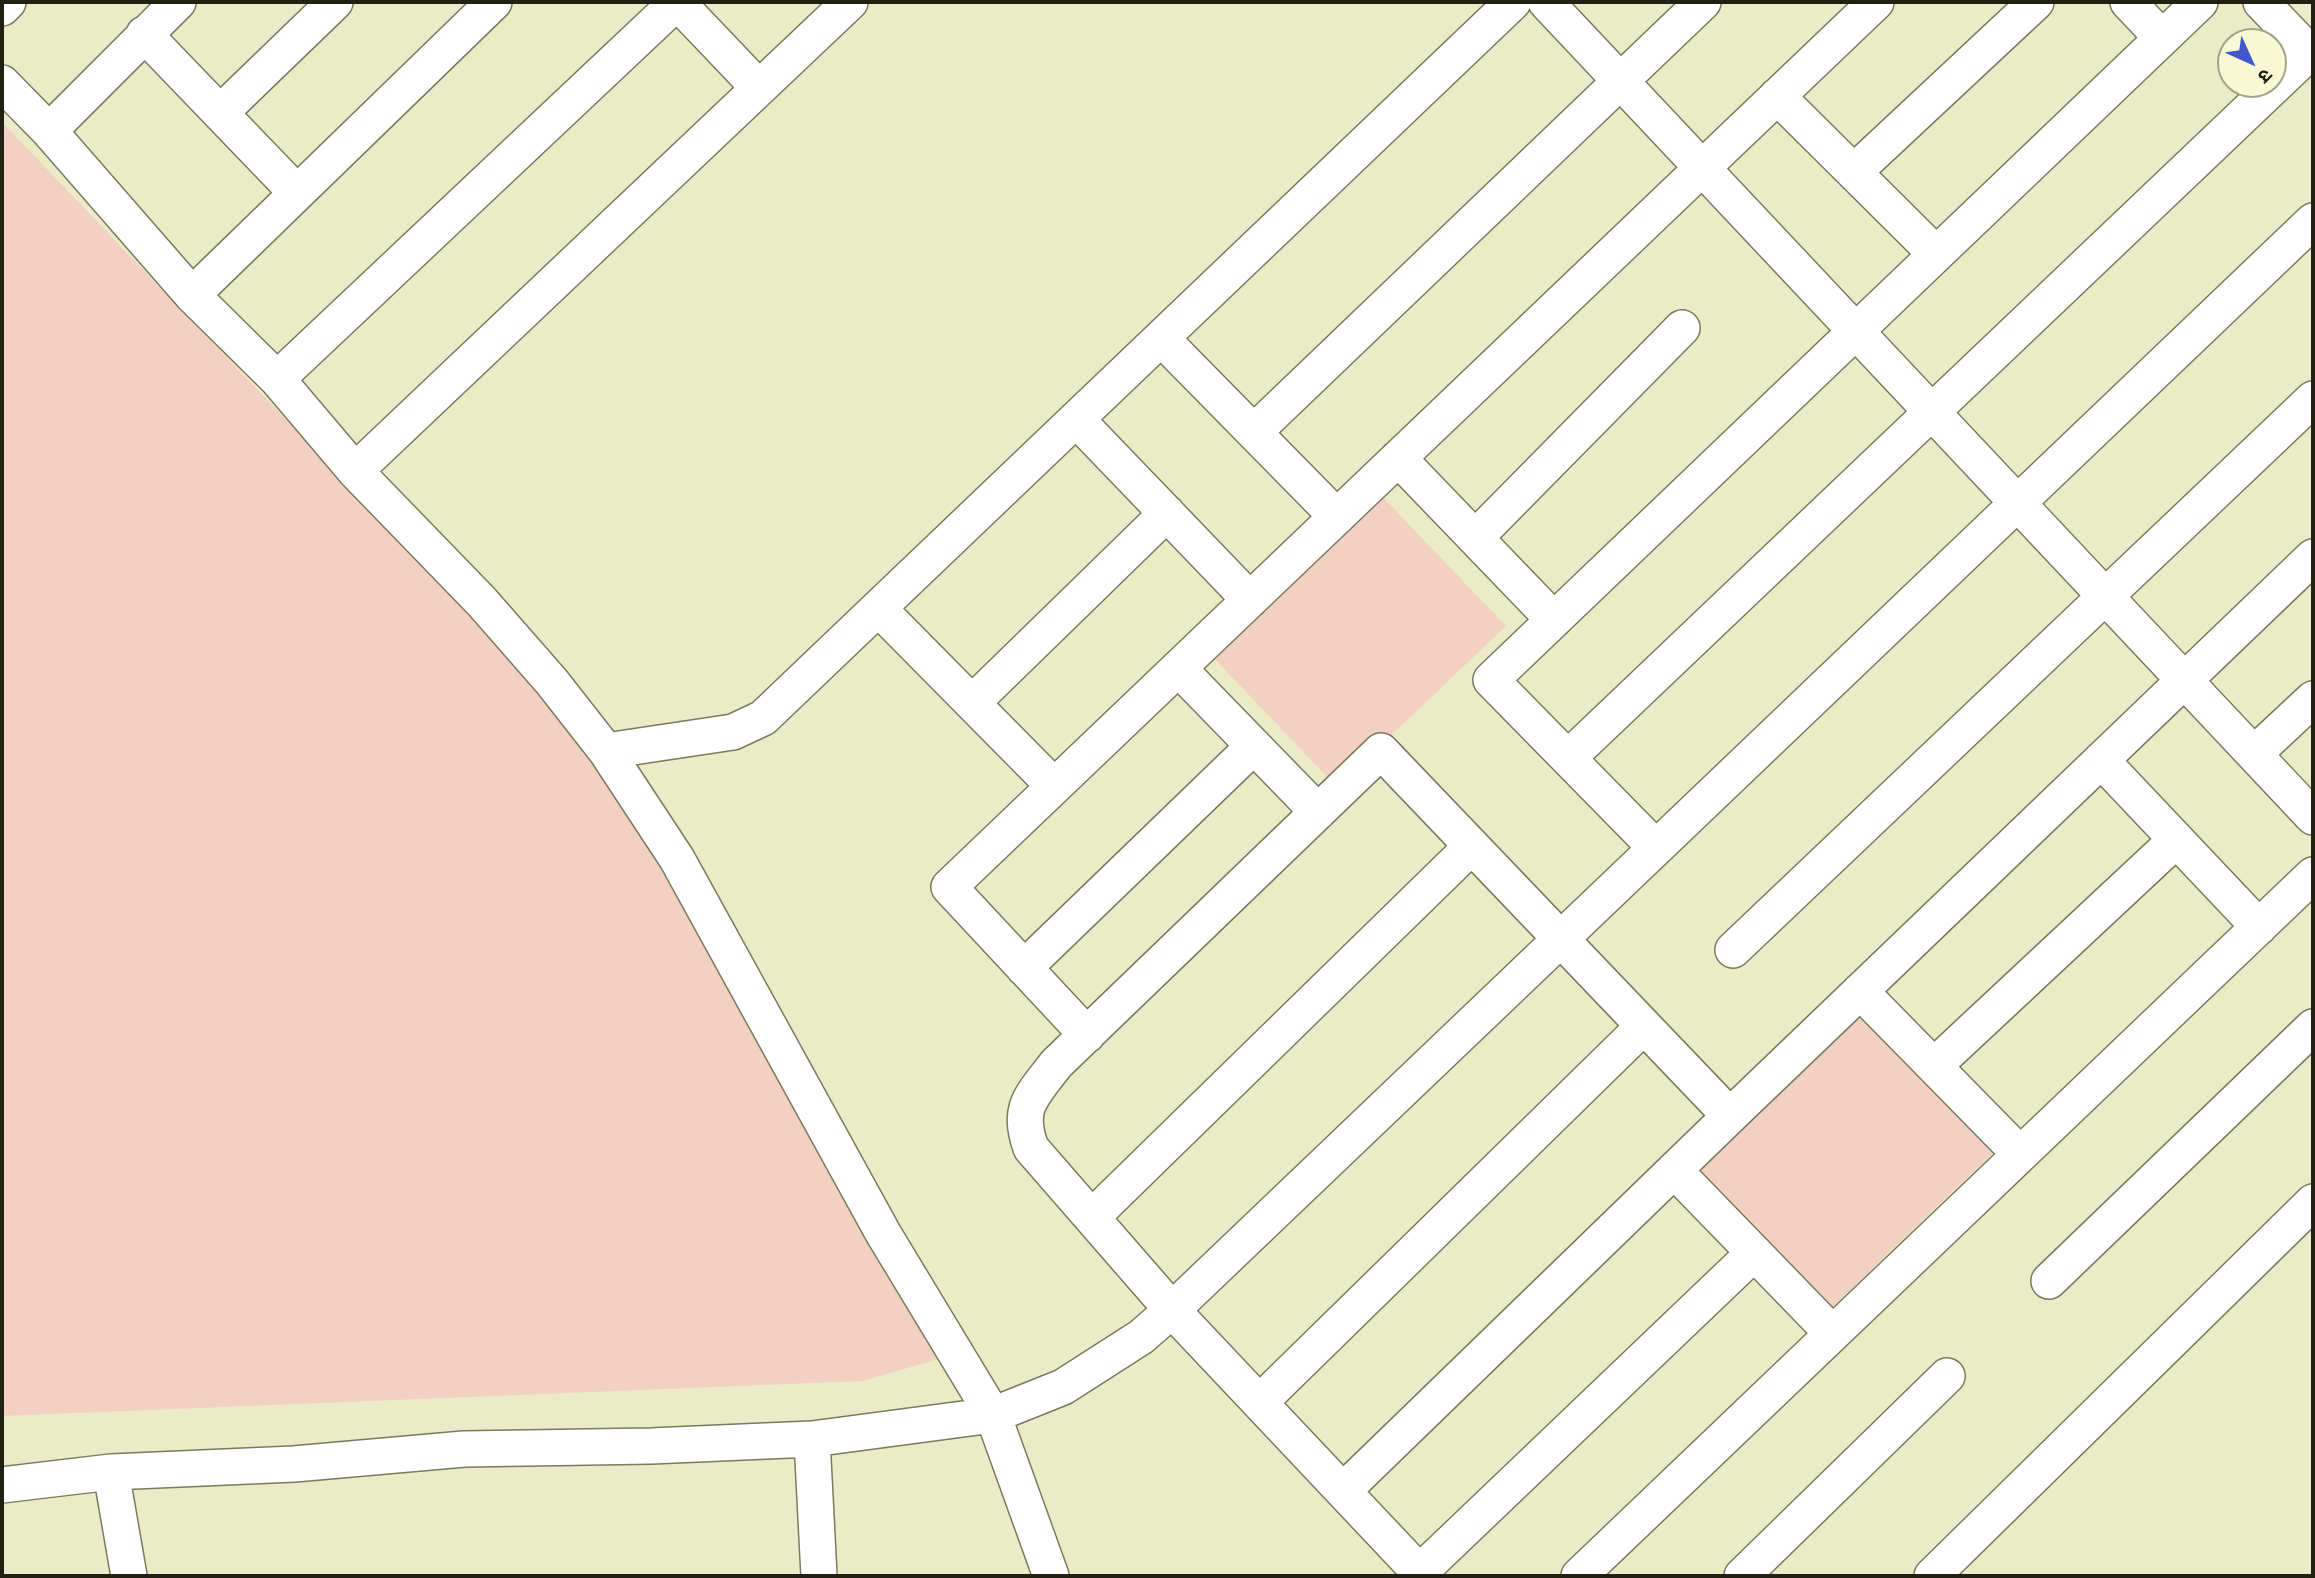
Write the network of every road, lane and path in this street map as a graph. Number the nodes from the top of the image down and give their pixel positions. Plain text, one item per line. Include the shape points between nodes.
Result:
1 (8, 2) edge
2 (178, 2) edge
3 (335, 2) edge
4 (494, 2) edge
5 (677, 2) edge
6 (850, 2) edge
7 (1513, 2) edge
8 (1546, 2) edge
9 (1703, 2) edge
10 (1876, 2) edge
11 (2036, 2) edge
12 (2128, 2) edge
13 (2200, 2) edge
14 (2261, 2) edge
15 (2, 8) edge
16 (144, 34) junction
17 (2162, 38) junction
18 (2311, 54) edge
19 (1620, 81) junction
20 (2, 83) edge
21 (759, 89) junction
22 (1777, 96) junction
23 (220, 113) junction
24 (49, 131) junction
25 (1702, 168) junction
26 (1854, 172) junction
27 (297, 193) junction
28 (2313, 221) edge
29 (1936, 254) junction
30 (192, 295) junction
31 (1682, 328) dead end
32 (1855, 331) junction
33 (1161, 338) junction
34 (277, 379) junction
35 (2313, 399) edge
36 (1931, 412) junction
37 (1076, 419) junction
38 (1254, 432) junction
39 (1398, 458) junction
40 (355, 471) junction
41 (2017, 503) junction
42 (1167, 513) junction
43 (1337, 517) junction
44 (1475, 538) junction
45 (2313, 557) edge
46 (2105, 596) junction
47 (1250, 600) junction
48 (878, 608) junction
49 (1554, 620) junction
50 (1178, 668) junction
51 (2184, 680) junction
52 (2313, 699) edge
53 (972, 703) junction
54 (1254, 746) junction
55 (607, 751) junction
56 (2254, 754) junction
57 (1568, 758) junction
58 (2101, 760) junction
59 (1054, 786) junction
60 (1318, 812) junction
61 (2313, 817) edge
62 (2176, 840) junction
63 (1472, 846) junction
64 (1656, 848) junction
65 (2313, 876) edge
66 (2259, 927) junction
67 (1560, 938) junction
68 (1733, 950) dead end
69 (1024, 968) junction
70 (1860, 991) junction
71 (1644, 1026) junction
72 (2313, 1027) edge
73 (1087, 1035) junction
74 (1934, 1066) junction
75 (1730, 1116) junction
76 (2020, 1154) junction
77 (1674, 1170) junction
78 (2313, 1202) edge
79 (1092, 1217) junction
80 (1754, 1252) junction
81 (2049, 1281) dead end
82 (1172, 1310) junction
83 (1832, 1334) junction
84 (1947, 1376) dead end
85 (1260, 1402) junction
86 (993, 1415) junction
87 (812, 1438) junction
88 (111, 1472) junction
89 (2, 1485) edge
90 (1345, 1490) junction
91 (1422, 1574) edge
92 (129, 1576) edge
93 (819, 1576) edge
94 (1051, 1576) edge
95 (1578, 1576) edge
96 (1742, 1576) edge
97 (1932, 1576) edge

1 - 15 street
2 - 16 street
3 - 23 street
4 - 27 street
5 - 21 street
5 - 34 street
6 - 21 street
7 - 33 street
8 - 19 street
9 - 19 street
10 - 22 street
11 - 26 street
12 - 17 street
13 - 17 street
14 - 18 street
16 - 23 street
16 - 24 street
17 - 29 street
18 - 36 street
19 - 25 street
19 - 38 street
20 - 24 street
21 - 40 street
22 - 25 street
22 - 26 street
23 - 27 street
24 - 30 street
25 - 32 street
25 - 39 street
26 - 29 street
27 - 30 street
28 - 41 street
29 - 32 street
30 - 34 street
31 - 44 street
32 - 36 street
32 - 49 street
33 - 37 street
33 - 38 street
34 - 40 street
35 - 46 street
36 - 41 street
36 - 57 street
37 - 42 street
37 - 48 street
38 - 43 street
39 - 43 street
39 - 44 street
40 - 55 street via 482,602
41 - 46 street
41 - 64 street
42 - 47 street
42 - 53 street
43 - 47 street
44 - 49 street
45 - 51 street
46 - 51 street
46 - 68 street
47 - 50 street
48 - 53 street
48 - 55 street via 763,718 733,732
49 - 57 street via 1492,680
50 - 54 street
50 - 59 street
51 - 56 street
51 - 58 street
52 - 56 street
53 - 59 street
54 - 60 street
54 - 69 street
55 - 86 street via 677,859 883,1233
56 - 61 street
57 - 64 street
58 - 62 street
58 - 70 street
59 - 69 street via 948,887
60 - 63 street via 1381,751
60 - 73 street
62 - 66 street
62 - 74 street
63 - 67 street
63 - 79 street
64 - 67 street
65 - 66 street
66 - 76 street
67 - 71 street
67 - 82 street
69 - 73 street
70 - 74 street
70 - 75 street
71 - 75 street
71 - 85 street
72 - 81 street
73 - 79 street via 1056,1064 1029,1100 1023,1126 1031,1148
74 - 76 street
75 - 77 street
76 - 83 street
77 - 80 street
77 - 90 street
78 - 97 street
79 - 82 street
80 - 83 street
80 - 91 street
82 - 85 street
82 - 86 street via 1141,1337 1063,1387
83 - 95 street
84 - 96 street
85 - 90 street
86 - 87 street
86 - 94 street
87 - 88 street via 464,1448 294,1464
87 - 93 street
88 - 89 street
88 - 92 street
90 - 91 street

